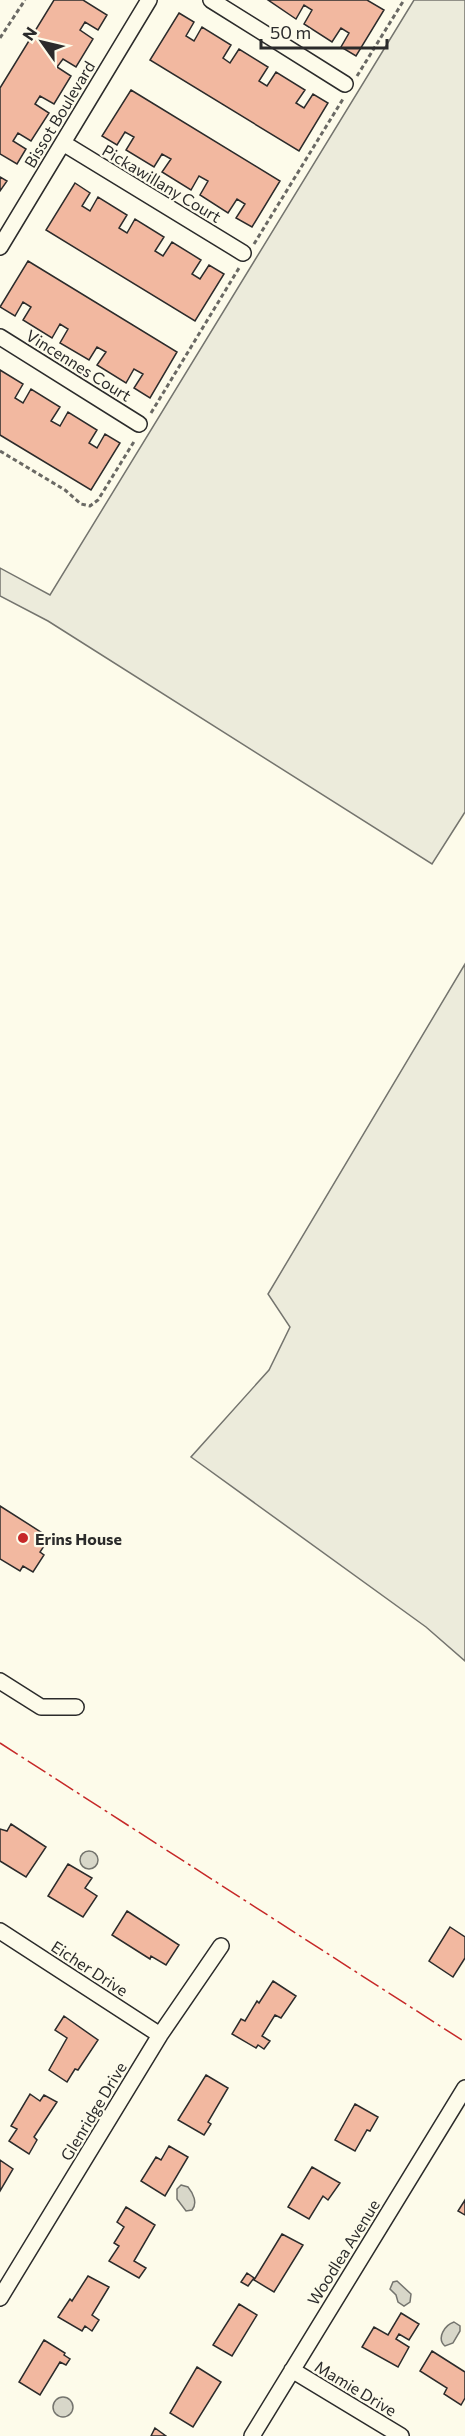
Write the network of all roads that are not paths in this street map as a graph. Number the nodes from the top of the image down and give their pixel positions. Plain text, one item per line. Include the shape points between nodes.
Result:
1 (149, 0) edge
2 (211, 0) edge
3 (348, 86) road end
4 (63, 143) junction
5 (0, 247) edge
6 (246, 254) road end
7 (0, 337) edge
8 (142, 425) road end
9 (0, 1681) edge
10 (76, 1707) dead end
11 (0, 1931) edge
12 (221, 1946) dead end
13 (160, 2035) junction
14 (465, 2089) edge
15 (0, 2298) edge
16 (292, 2370) junction
17 (252, 2436) edge
18 (401, 2436) edge

1 - 4 street, Bissot Boulevard
2 - 3 street
4 - 5 street, Bissot Boulevard
4 - 6 street, Pickawillany Court
7 - 8 street, Vincennes Court
9 - 10 street via 41,1707
11 - 13 street, Eicher Drive
12 - 13 street, Glenridge Drive
13 - 15 street, Glenridge Drive
14 - 16 street, Woodlea Avenue
16 - 17 street, Woodlea Avenue
16 - 18 street, Mamie Drive

